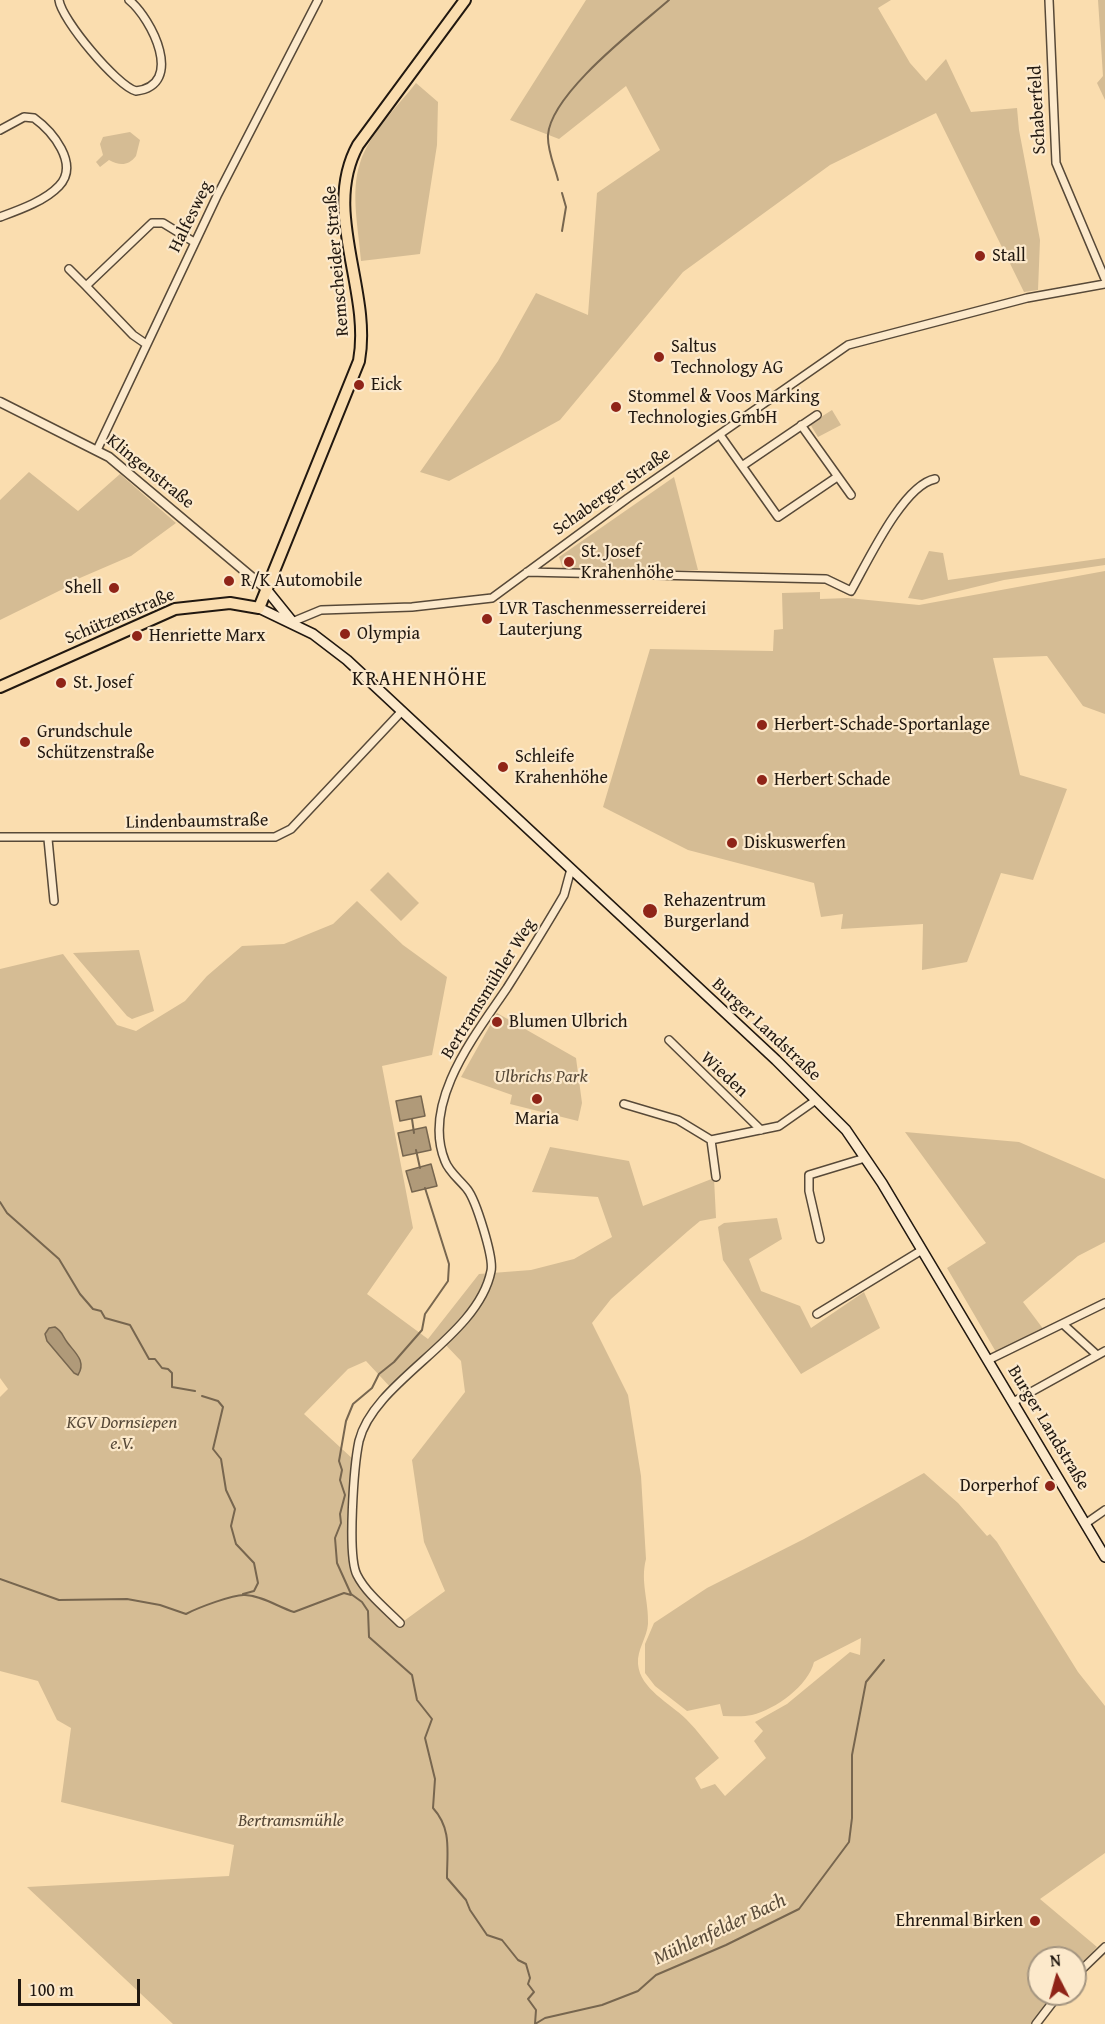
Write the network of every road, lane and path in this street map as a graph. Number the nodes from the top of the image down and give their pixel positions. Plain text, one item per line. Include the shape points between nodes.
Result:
1 (59, 0) edge
2 (129, 0) edge
3 (318, 0) edge
4 (465, 0) edge
5 (1049, 0) edge
6 (0, 130) edge
7 (0, 217) edge
8 (194, 242) junction
9 (69, 269) dead end
10 (1105, 282) edge
11 (86, 286) junction
12 (146, 344) junction
13 (0, 402) edge
14 (817, 415) dead end
15 (801, 425) junction
16 (720, 435) junction
17 (97, 450) junction
18 (742, 466) junction
19 (837, 477) junction
20 (935, 479) dead end
21 (850, 495) dead end
22 (527, 572) junction
23 (266, 589) junction
24 (259, 608) junction
25 (292, 622) junction
26 (0, 687) edge
27 (402, 711) junction
28 (0, 837) edge
29 (48, 839) junction
30 (571, 869) junction
31 (54, 901) dead end
32 (669, 1040) dead end
33 (816, 1100) junction
34 (624, 1104) dead end
35 (761, 1130) junction
36 (711, 1140) junction
37 (865, 1158) junction
38 (716, 1178) dead end
39 (820, 1239) dead end
40 (922, 1250) junction
41 (1105, 1303) edge
42 (817, 1314) dead end
43 (1064, 1324) junction
44 (1105, 1351) edge
45 (1097, 1355) junction
46 (988, 1360) junction
47 (1013, 1402) junction
48 (1105, 1510) edge
49 (1085, 1524) junction
50 (1105, 1557) edge
51 (399, 1623) dead end
52 (1105, 1947) edge
53 (1087, 1964) edge
54 (1050, 2006) edge
55 (1036, 2024) edge

1 - 2 street via 66,19 121,83 136,91 150,88 158,80 160,56 146,18
3 - 8 street, Halfesweg
4 - 23 main road, Remscheider Straße via 378,116 348,165 344,194 361,328 359,361
5 - 10 street, Schaberfeld via 1056,163
6 - 7 street via 24,117 34,118 58,143 65,168 58,187
8 - 11 street via 163,223 152,223
8 - 12 street, Halfesweg
9 - 11 street
10 - 16 street, Schaberger Straße via 1027,298 848,345
11 - 12 street
12 - 17 street, Halfesweg
13 - 17 street, Klingenstraße
14 - 15 street
15 - 18 street
15 - 19 street
16 - 18 street
16 - 22 street, Schaberger Straße
17 - 23 street, Klingenstraße
18 - 19 street via 778,517
19 - 21 street
20 - 22 street via 923,484 906,501 851,591 826,579
22 - 25 street, Schaberger Straße via 487,600 321,610
23 - 24 main road, Remscheider Straße
23 - 25 main road, Burger Landstraße
24 - 25 main road, Burger Landstraße
24 - 26 main road, Schützenstraße via 230,603 175,609
25 - 27 main road, Burger Landstraße via 336,651
27 - 29 street, Lindenbaumstraße via 291,829 281,834 262,838
27 - 30 main road, Burger Landstraße
28 - 29 street, Lindenbaumstraße
29 - 31 street
30 - 33 main road, Burger Landstraße
30 - 51 street, Bertramsmühler Weg via 562,899 465,1050 440,1117 443,1157 472,1197 484,1229 491,1273 476,1305 375,1409 358,1441 354,1568 360,1581
32 - 35 street, Wieden
33 - 35 street via 786,1122
33 - 37 main road, Burger Landstraße via 846,1130
34 - 36 street via 678,1120
35 - 36 street
36 - 38 street
37 - 39 street via 809,1175
37 - 40 main road, Burger Landstraße
40 - 42 street
40 - 46 main road, Burger Landstraße
41 - 43 street
43 - 45 street
43 - 46 street
44 - 45 street
45 - 47 street
46 - 47 main road, Burger Landstraße
47 - 49 main road, Burger Landstraße
48 - 49 street
49 - 50 main road, Burger Landstraße
52 - 53 street
54 - 55 street

